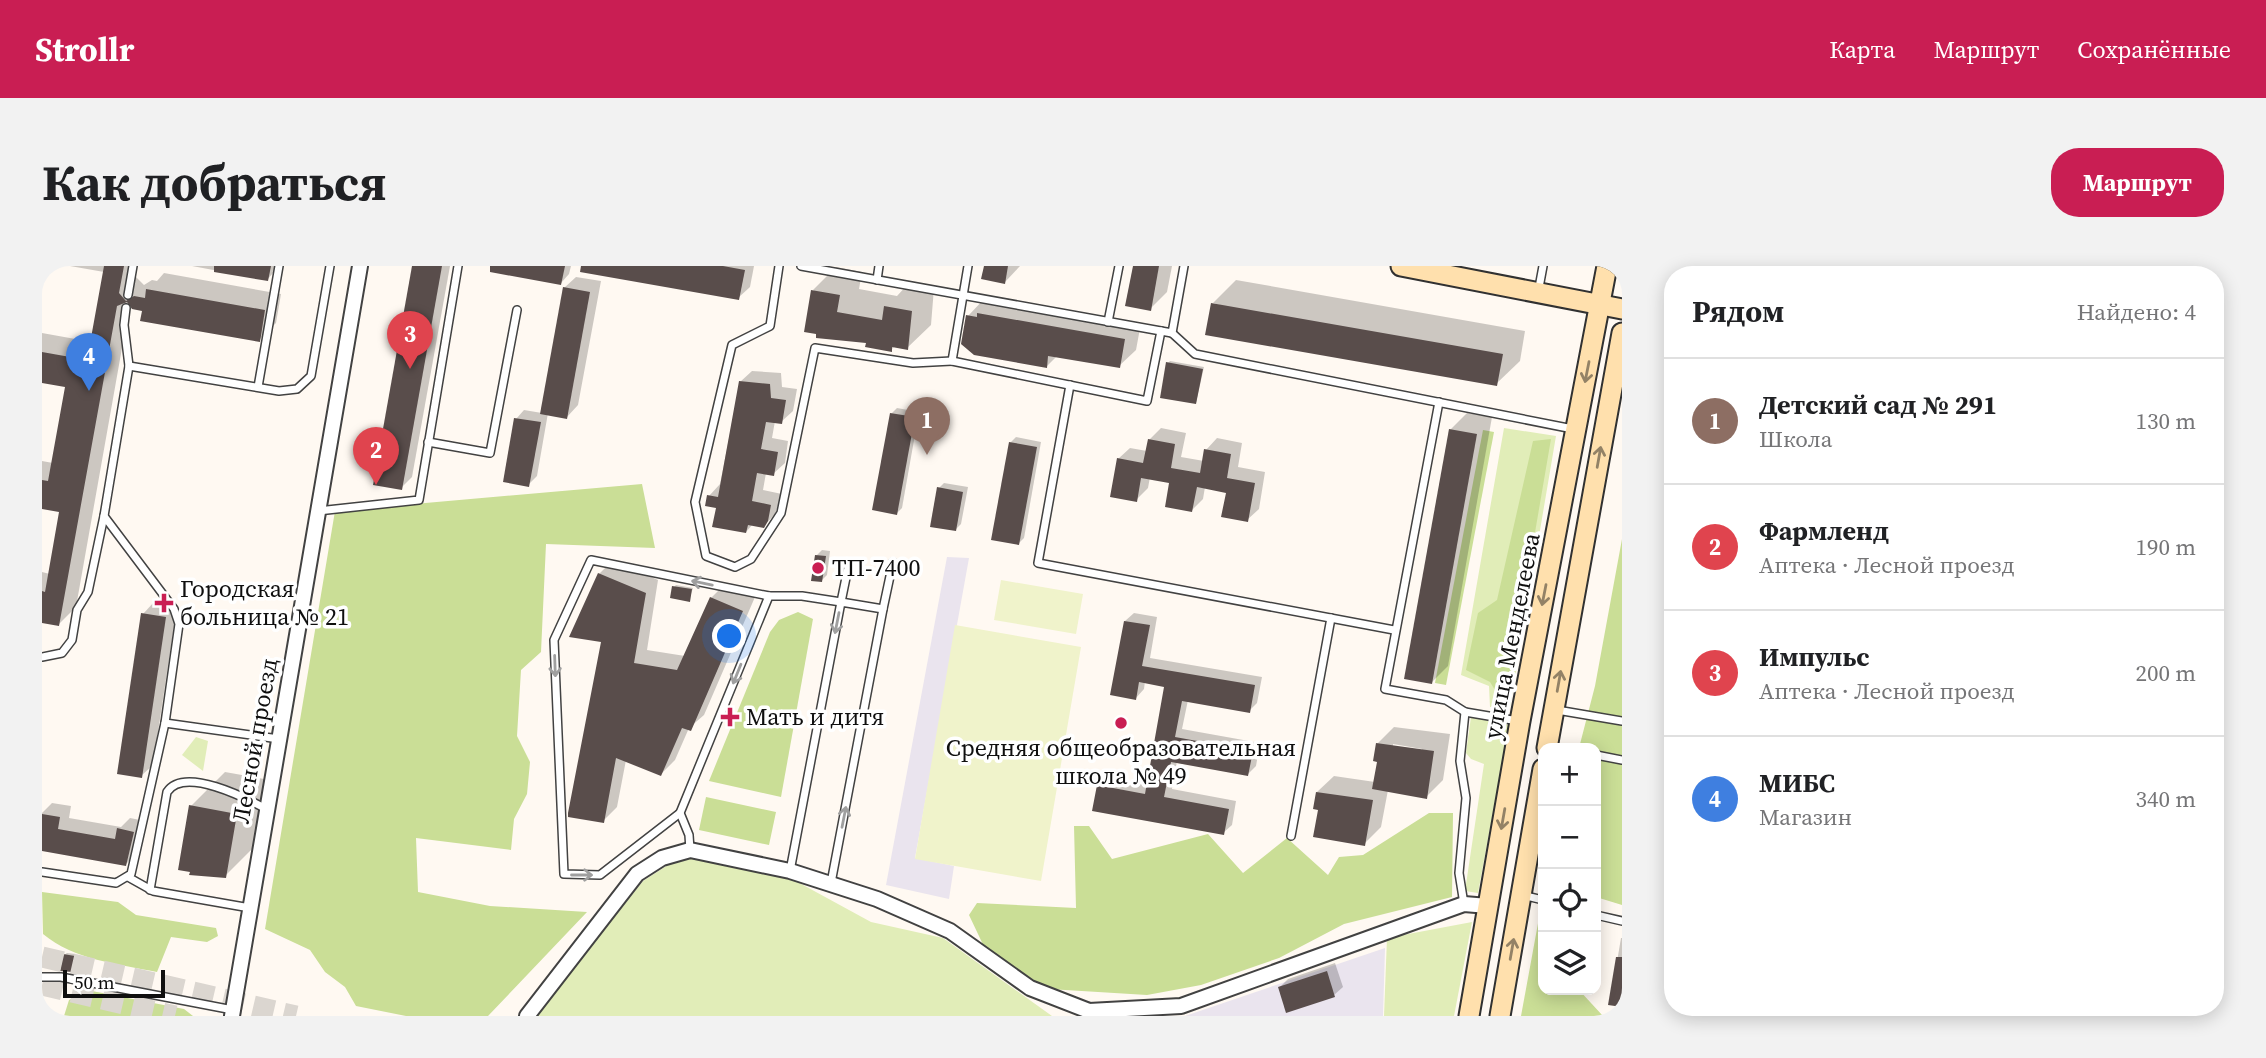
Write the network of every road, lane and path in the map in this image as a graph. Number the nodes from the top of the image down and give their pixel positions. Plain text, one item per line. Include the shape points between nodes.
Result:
1 (133, 266) edge
2 (279, 266) edge
3 (330, 266) edge
4 (360, 266) edge
5 (458, 266) edge
6 (779, 266) edge
7 (801, 266) edge
8 (879, 266) edge
9 (968, 266) edge
10 (1119, 266) edge
11 (1184, 266) edge
12 (1543, 266) edge
13 (1607, 266) edge
14 (1410, 267) edge
15 (877, 280) junction
16 (1538, 293) junction
17 (128, 295) dead end
18 (962, 295) junction
19 (1600, 305) junction
20 (127, 308) dead end
21 (1622, 309) edge
22 (517, 310) dead end
23 (1108, 322) junction
24 (1161, 331) junction
25 (1622, 333) edge
26 (1172, 334) junction
27 (952, 361) junction
28 (129, 366) junction
29 (1070, 385) junction
30 (258, 387) junction
31 (1439, 402) junction
32 (1575, 430) junction
33 (428, 442) junction
34 (317, 511) junction
35 (104, 516) junction
36 (893, 562) dead end
37 (849, 563) dead end
38 (769, 596) junction
39 (841, 602) junction
40 (883, 609) junction
41 (1331, 618) junction
42 (1394, 630) junction
43 (42, 657) edge
44 (1553, 709) junction
45 (1465, 712) junction
46 (1520, 721) junction
47 (1622, 721) edge
48 (165, 723) junction
49 (279, 739) junction
50 (1550, 743) edge
51 (1601, 756) edge
52 (1622, 760) edge
53 (1538, 798) edge
54 (267, 809) junction
55 (680, 813) junction
56 (1291, 836) dead end
57 (690, 850) junction
58 (790, 871) junction
59 (42, 872) edge
60 (128, 877) junction
61 (831, 884) junction
62 (150, 890) junction
63 (1521, 895) junction
64 (1538, 899) edge
65 (1464, 904) junction
66 (1488, 906) junction
67 (250, 908) junction
68 (1601, 916) edge
69 (1622, 921) edge
70 (42, 977) edge
71 (232, 1013) edge
72 (527, 1016) edge
73 (1469, 1016) edge
74 (1500, 1016) edge

1 - 17 lane
2 - 30 lane
3 - 30 lane via 311,376 297,388
4 - 34 street, Лесной проезд
5 - 33 lane
6 - 27 lane via 770,326 732,345 695,502 706,556 735,567 751,559 780,513 815,348 913,363
7 - 15 lane
8 - 15 lane
9 - 18 lane
10 - 23 lane
11 - 26 lane
12 - 16 lane
13 - 19 main road, улица Менделеева
14 - 16 main road
15 - 18 lane
16 - 19 main road
18 - 23 lane
18 - 27 lane
19 - 21 main road
19 -> 32 main road, улица Менделеева
20 - 28 lane via 124,325
22 - 33 lane via 491,453
23 - 24 lane
24 - 26 lane
24 - 29 lane via 1147,401
44 -> 25 main road
26 - 31 lane via 1195,354
27 - 29 lane
28 - 30 lane
28 - 35 lane
29 - 41 lane via 1038,563
31 - 32 lane
31 - 42 lane
32 -> 46 main road, улица Менделеева
33 - 34 lane via 419,500
34 - 49 street, Лесной проезд
35 - 43 lane via 72,640 62,653
35 - 48 lane via 174,609 179,624
36 - 40 lane
37 - 39 lane
38 - 39 lane
38 -> 55 lane
38 -> 55 lane via 592,560 554,640 564,874 600,875
39 - 40 lane
39 -> 58 lane
61 -> 40 lane
41 - 42 lane
41 - 56 lane
42 - 45 lane via 1385,690 1446,700
44 - 47 lane
44 - 50 main road
45 - 46 lane
45 - 65 lane via 1460,761 1466,797 1459,873
46 -> 66 main road, улица Менделеева
48 - 49 lane
48 - 60 lane via 135,869
49 - 54 street, Лесной проезд
51 - 52 lane
53 - 63 main road
54 - 62 lane via 226,789 185,782 173,785 167,792
54 - 67 street, Лесной проезд
55 - 57 lane via 690,835
57 - 58 street
57 - 72 street via 662,858 637,874
58 - 61 street
59 - 60 lane via 107,882
60 - 62 lane
61 - 65 street via 950,931 1030,988 1089,1011 1181,1006
62 - 67 lane
63 - 64 lane
74 -> 63 main road
65 - 66 street
66 - 73 main road, улица Менделеева
67 - 71 street, Лесной проезд
68 - 69 lane
70 - 71 lane via 61,977

